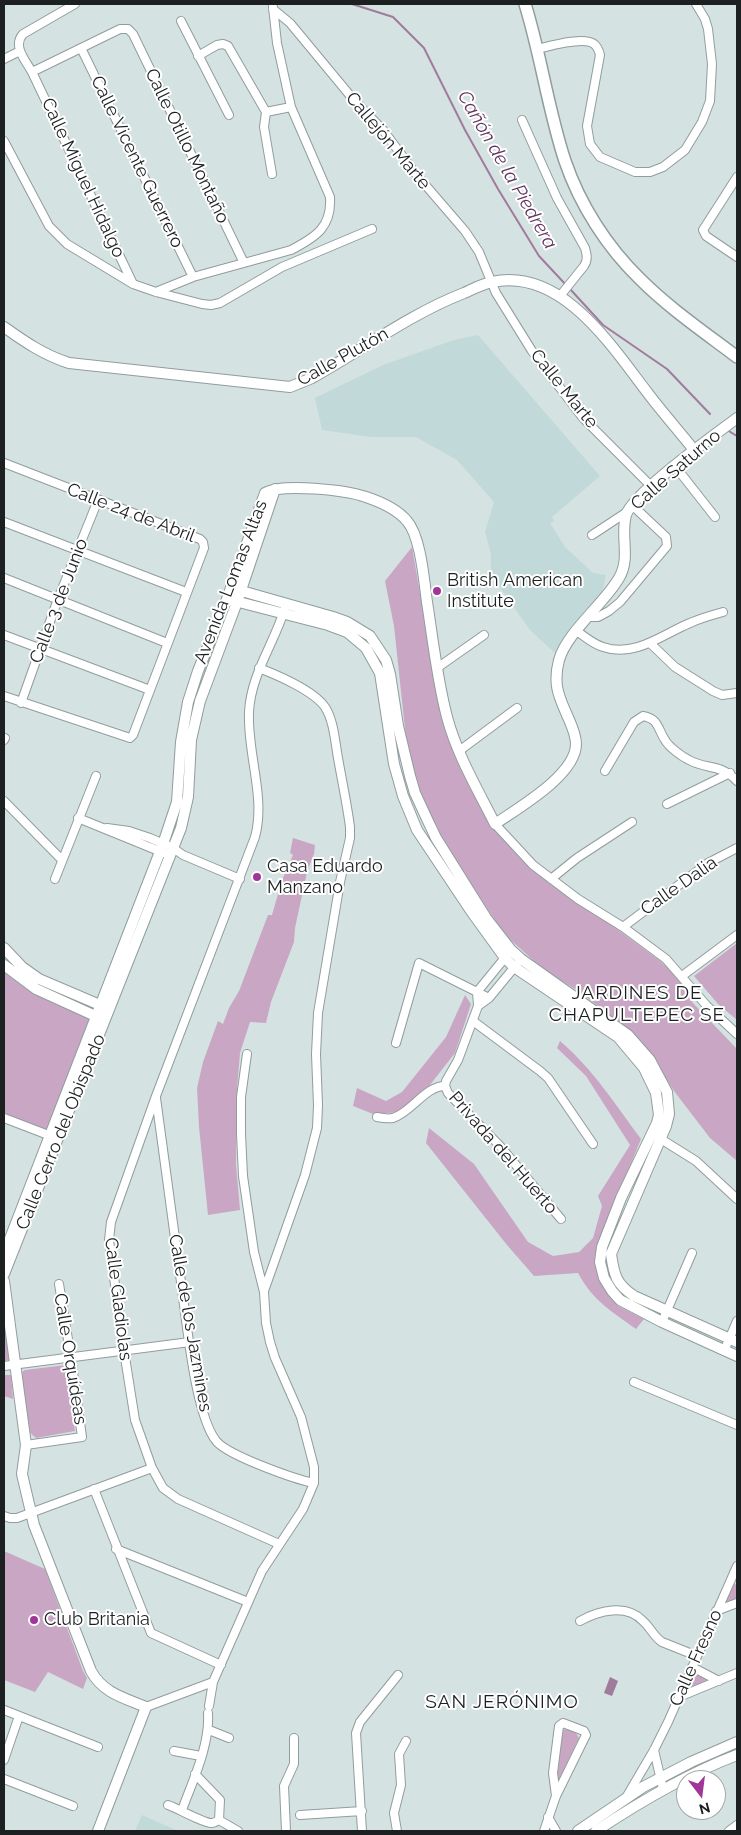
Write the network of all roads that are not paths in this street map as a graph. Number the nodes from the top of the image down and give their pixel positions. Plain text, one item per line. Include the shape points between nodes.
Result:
1 (75, 4) edge
2 (525, 4) edge
3 (696, 4) edge
4 (273, 6) edge
5 (181, 21) dead end
6 (81, 48) junction
7 (538, 49) junction
8 (20, 51) junction
9 (198, 56) junction
10 (4, 59) edge
11 (32, 72) junction
12 (291, 107) junction
13 (266, 112) junction
14 (229, 115) dead end
15 (522, 120) dead end
16 (4, 141) edge
17 (272, 174) dead end
18 (737, 177) edge
19 (372, 229) dead end
20 (291, 250) junction
21 (737, 257) edge
22 (295, 262) junction
23 (244, 263) junction
24 (193, 277) junction
25 (491, 282) junction
26 (133, 284) junction
27 (156, 292) junction
28 (562, 292) junction
29 (4, 327) edge
30 (737, 357) edge
31 (734, 420) edge
32 (694, 450) junction
33 (4, 463) edge
34 (675, 466) junction
35 (651, 486) junction
36 (98, 500) junction
37 (630, 508) junction
38 (715, 517) dead end
39 (4, 522) edge
40 (592, 535) dead end
41 (77, 550) junction
42 (4, 578) edge
43 (236, 589) junction
44 (186, 592) junction
45 (58, 599) junction
46 (232, 601) junction
47 (284, 609) junction
48 (723, 612) dead end
49 (590, 617) junction
50 (577, 630) junction
51 (4, 635) edge
52 (484, 635) dead end
53 (168, 643) junction
54 (651, 644) junction
55 (40, 649) junction
56 (259, 668) junction
57 (437, 668) junction
58 (150, 690) junction
59 (737, 693) edge
60 (4, 696) edge
61 (21, 703) junction
62 (517, 708) dead end
63 (459, 751) junction
64 (605, 771) dead end
65 (730, 773) junction
66 (96, 776) dead end
67 (737, 781) edge
68 (4, 801) edge
69 (667, 804) dead end
70 (78, 818) junction
71 (632, 822) dead end
72 (495, 824) junction
73 (737, 848) edge
74 (167, 850) junction
75 (62, 860) junction
76 (551, 878) junction
77 (55, 879) dead end
78 (240, 879) junction
79 (623, 927) junction
80 (737, 935) edge
81 (5, 954) edge
82 (508, 954) junction
83 (518, 963) junction
84 (4, 965) edge
85 (682, 976) junction
86 (477, 992) junction
87 (488, 998) junction
88 (478, 1006) junction
89 (105, 1008) junction
90 (101, 1018) junction
91 (473, 1021) junction
92 (737, 1034) edge
93 (396, 1042) dead end
94 (247, 1054) dead end
95 (445, 1086) junction
96 (156, 1096) junction
97 (377, 1117) dead end
98 (4, 1118) edge
99 (51, 1136) junction
100 (657, 1137) junction
101 (594, 1144) dead end
102 (737, 1199) edge
103 (561, 1219) dead end
104 (692, 1253) dead end
105 (4, 1254) edge
106 (5, 1271) edge
107 (4, 1281) edge
108 (59, 1284) dead end
109 (264, 1292) junction
110 (668, 1311) junction
111 (737, 1321) edge
112 (662, 1322) junction
113 (734, 1340) edge
114 (190, 1342) junction
115 (124, 1351) junction
116 (724, 1351) junction
117 (737, 1356) edge
118 (71, 1358) junction
119 (16, 1365) junction
120 (4, 1366) edge
121 (634, 1382) dead end
122 (737, 1425) edge
123 (26, 1445) junction
124 (152, 1468) junction
125 (314, 1483) junction
126 (94, 1489) junction
127 (30, 1512) junction
128 (4, 1516) edge
129 (279, 1544) junction
130 (116, 1549) junction
131 (737, 1566) edge
132 (734, 1584) edge
133 (248, 1602) junction
134 (737, 1602) edge
135 (716, 1611) junction
136 (580, 1621) dead end
137 (697, 1656) junction
138 (221, 1665) junction
139 (692, 1667) junction
140 (737, 1673) edge
141 (398, 1675) dead end
142 (719, 1681) junction
143 (213, 1682) junction
144 (679, 1697) junction
145 (146, 1707) junction
146 (4, 1710) edge
147 (19, 1716) junction
148 (209, 1730) junction
149 (229, 1738) dead end
150 (294, 1738) dead end
151 (406, 1741) dead end
152 (737, 1742) edge
153 (98, 1747) dead end
154 (654, 1750) junction
155 (174, 1751) dead end
156 (737, 1754) edge
157 (201, 1756) junction
158 (4, 1760) edge
159 (195, 1774) junction
160 (660, 1778) junction
161 (4, 1780) edge
162 (663, 1788) junction
163 (556, 1796) junction
164 (627, 1796) junction
165 (168, 1805) dead end
166 (73, 1806) dead end
167 (182, 1810) junction
168 (362, 1811) junction
169 (300, 1815) dead end
170 (548, 1817) junction
171 (220, 1820) junction
172 (737, 1825) edge
173 (98, 1831) edge
174 (238, 1831) edge
175 (286, 1831) edge
176 (362, 1831) edge
177 (398, 1831) edge
178 (544, 1831) edge
179 (556, 1831) edge
180 (578, 1831) edge
181 (596, 1831) edge
182 (729, 1831) edge

1 - 8 street via 23,34
2 - 7 main road
3 - 7 street via 705,19 712,64 708,112 685,150 663,167 650,172 635,172 600,157 590,144 587,126 600,55 594,43 583,41
4 - 12 street via 277,43
4 - 25 street, Callejón Marte via 383,130 415,173 465,230
5 - 9 street
6 - 11 street
6 - 23 street, Calle Otillo Montaño via 120,29 128,29 133,34
6 - 24 street, Calle Vicente Guerrero
7 - 30 main road via 566,162 582,201 600,230 651,289
8 - 10 street
8 - 11 street, Calle Miguel Hidalgo
9 - 13 street via 218,45 228,46
9 - 14 street
11 - 26 street, Calle Miguel Hidalgo
12 - 13 street
12 - 20 street via 330,197 331,210 320,231
13 - 17 street via 264,128
15 - 28 street via 557,198 586,248 587,261
16 - 26 street via 49,226 67,244
18 - 21 street via 703,230 706,236
19 - 22 street
20 - 22 street
20 - 23 street
22 - 27 street via 212,305
23 - 24 street
24 - 27 street
25 - 28 main road, Calle Plutón via 518,280
25 - 29 main road, Calle Plutón via 444,301 320,374 290,387 69,363 36,350
25 - 35 street, Calle Marte via 505,310 570,402
26 - 27 street
28 - 32 main road, Calle Plutón via 625,362
31 - 32 main road, Calle Saturno
32 - 34 main road, Calle Saturno
33 - 36 street, Calle 24 de Abril
34 - 35 main road, Calle Saturno
34 - 38 street
35 - 37 main road, Calle Saturno
36 - 41 street, Calle 3 de Junio
36 - 44 street, Calle 24 de Abril via 203,542 204,548
37 - 40 street
37 - 49 main road, Calle Saturno via 624,527 624,567
37 - 49 street via 666,537 666,546 620,602 598,617
39 - 41 street
41 - 44 street
41 - 45 street, Calle 3 de Junio
42 - 45 street
43 - 46 main road, Avenida Lomas Altas
43 - 47 main road
43 - 57 main road, Avenida Lomas Altas via 265,493 275,489 327,490 364,496 388,506 408,522 418,546
44 - 53 street, Calle 24 de Abril
45 - 53 street
45 - 55 street, Calle 3 de Junio
46 - 47 main road
46 - 74 main road, Avenida Lomas Altas via 198,671 188,702 181,742 177,802
47 - 56 street, Calle Gladiolas
47 - 82 main road via 347,632 366,648 380,673 394,764 414,822 471,911
48 - 54 street via 690,623
49 - 50 main road, Calle Saturno
50 - 54 street via 604,648
50 - 72 main road, Calle Saturno via 560,658 556,679 557,693 574,733 576,749 554,782
51 - 55 street
52 - 57 street
53 - 58 street, Calle 24 de Abril
54 - 59 street via 675,667 713,691 722,695
55 - 58 street
55 - 61 street, Calle 3 de Junio
56 - 78 street, Calle Gladiolas via 250,699 248,732 257,794 258,828
56 - 109 street via 299,687 324,706 333,732 350,826 318,1013 317,1128 305,1175
57 - 63 main road
58 - 61 street, Calle 24 de Abril via 130,738
60 - 61 street
62 - 63 street
63 - 72 main road
64 - 65 street via 634,722 642,716 651,718 666,742 689,760
65 - 67 street
65 - 69 street
66 - 70 street
68 - 75 street
70 - 74 street
70 - 75 street
71 - 76 street
72 - 76 street via 533,865
73 - 79 street, Calle Dalia via 708,863
74 - 78 street
74 - 89 main road, Avenida Lomas Altas
75 - 77 street
76 - 79 street
78 - 96 street, Calle Gladiolas
79 - 85 street via 666,959
80 - 85 street
81 - 89 main road via 39,979
82 - 83 main road
82 - 86 street
83 - 87 street
83 - 100 main road via 618,1037 644,1068 656,1093
84 - 90 main road via 36,989
85 - 92 street via 707,1006
86 - 87 street
86 - 88 street
86 - 93 street via 419,963
87 - 88 street
88 - 91 street
89 - 90 main road, Avenida Lomas Altas
90 - 99 main road, Calle Cerro del Obispado
90 - 106 main road, Calle Cerro del Obispado
91 - 95 street
91 - 101 street via 548,1078
94 - 109 street via 241,1097 244,1176 254,1252
95 - 97 street via 434,1089 400,1115 391,1119
95 - 103 street, Privada del Huerto
96 - 114 street, Calle de los Jazmines
96 - 115 street, Calle Gladiolas via 109,1230
98 - 99 street
99 - 105 main road, Calle Cerro del Obispado
100 - 102 street via 696,1160
100 - 110 main road via 611,1254 614,1273 622,1288
100 - 112 main road via 621,1198 602,1247 600,1262 604,1278 620,1300
104 - 110 street
107 - 119 main road
108 - 118 street, Calle Orquídeas
109 - 125 street via 266,1323 274,1358 301,1417 314,1467
110 - 112 street
110 - 113 main road
111 - 113 street
112 - 116 main road
113 - 116 street
114 - 115 street
114 - 125 street, Calle de los Jazmines via 200,1403 216,1441 227,1450 297,1480
115 - 118 street
115 - 124 street, Calle Gladiolas via 136,1420
116 - 117 main road
118 - 119 street
118 - 123 street, Calle Orquídeas via 82,1437
119 - 120 street
119 - 123 main road
121 - 122 street
123 - 127 main road via 22,1474
124 - 126 street
124 - 129 street, Calle Gladiolas via 163,1488 178,1499
125 - 129 street via 303,1509
126 - 127 street
126 - 130 street
127 - 128 street via 17,1518
127 - 145 main road via 91,1672 102,1687
129 - 133 street
130 - 133 street
130 - 138 street via 151,1633
131 - 132 street, Calle Fresno
132 - 135 street, Calle Fresno
133 - 138 street
134 - 135 street
135 - 137 street, Calle Fresno
136 - 137 street via 593,1614 624,1610 642,1619 662,1642
137 - 139 street, Calle Fresno
138 - 143 street
139 - 142 street
139 - 144 street, Calle Fresno
140 - 142 street
141 - 168 street via 360,1722 356,1733
142 - 144 street
143 - 145 street
143 - 148 street
144 - 154 street, Calle Fresno
145 - 173 main road
146 - 147 street
147 - 153 street
147 - 158 street
148 - 149 street
148 - 157 street
150 - 175 street via 294,1764 284,1786
151 - 177 street via 399,1754 401,1785 394,1806
152 - 160 main road
154 - 160 street
154 - 164 street, Calle Fresno
155 - 157 street
156 - 162 main road
157 - 159 street
159 - 167 street
159 - 171 street via 220,1800
160 - 162 street
160 - 164 main road
161 - 166 street
162 - 181 main road
163 - 163 street via 553,1773 559,1726 563,1723 584,1731 586,1735
163 - 170 street
164 - 180 main road
165 - 167 street
167 - 171 street via 205,1822
168 - 169 street
168 - 176 street
170 - 178 street
170 - 179 street
171 - 174 street
172 - 182 street

